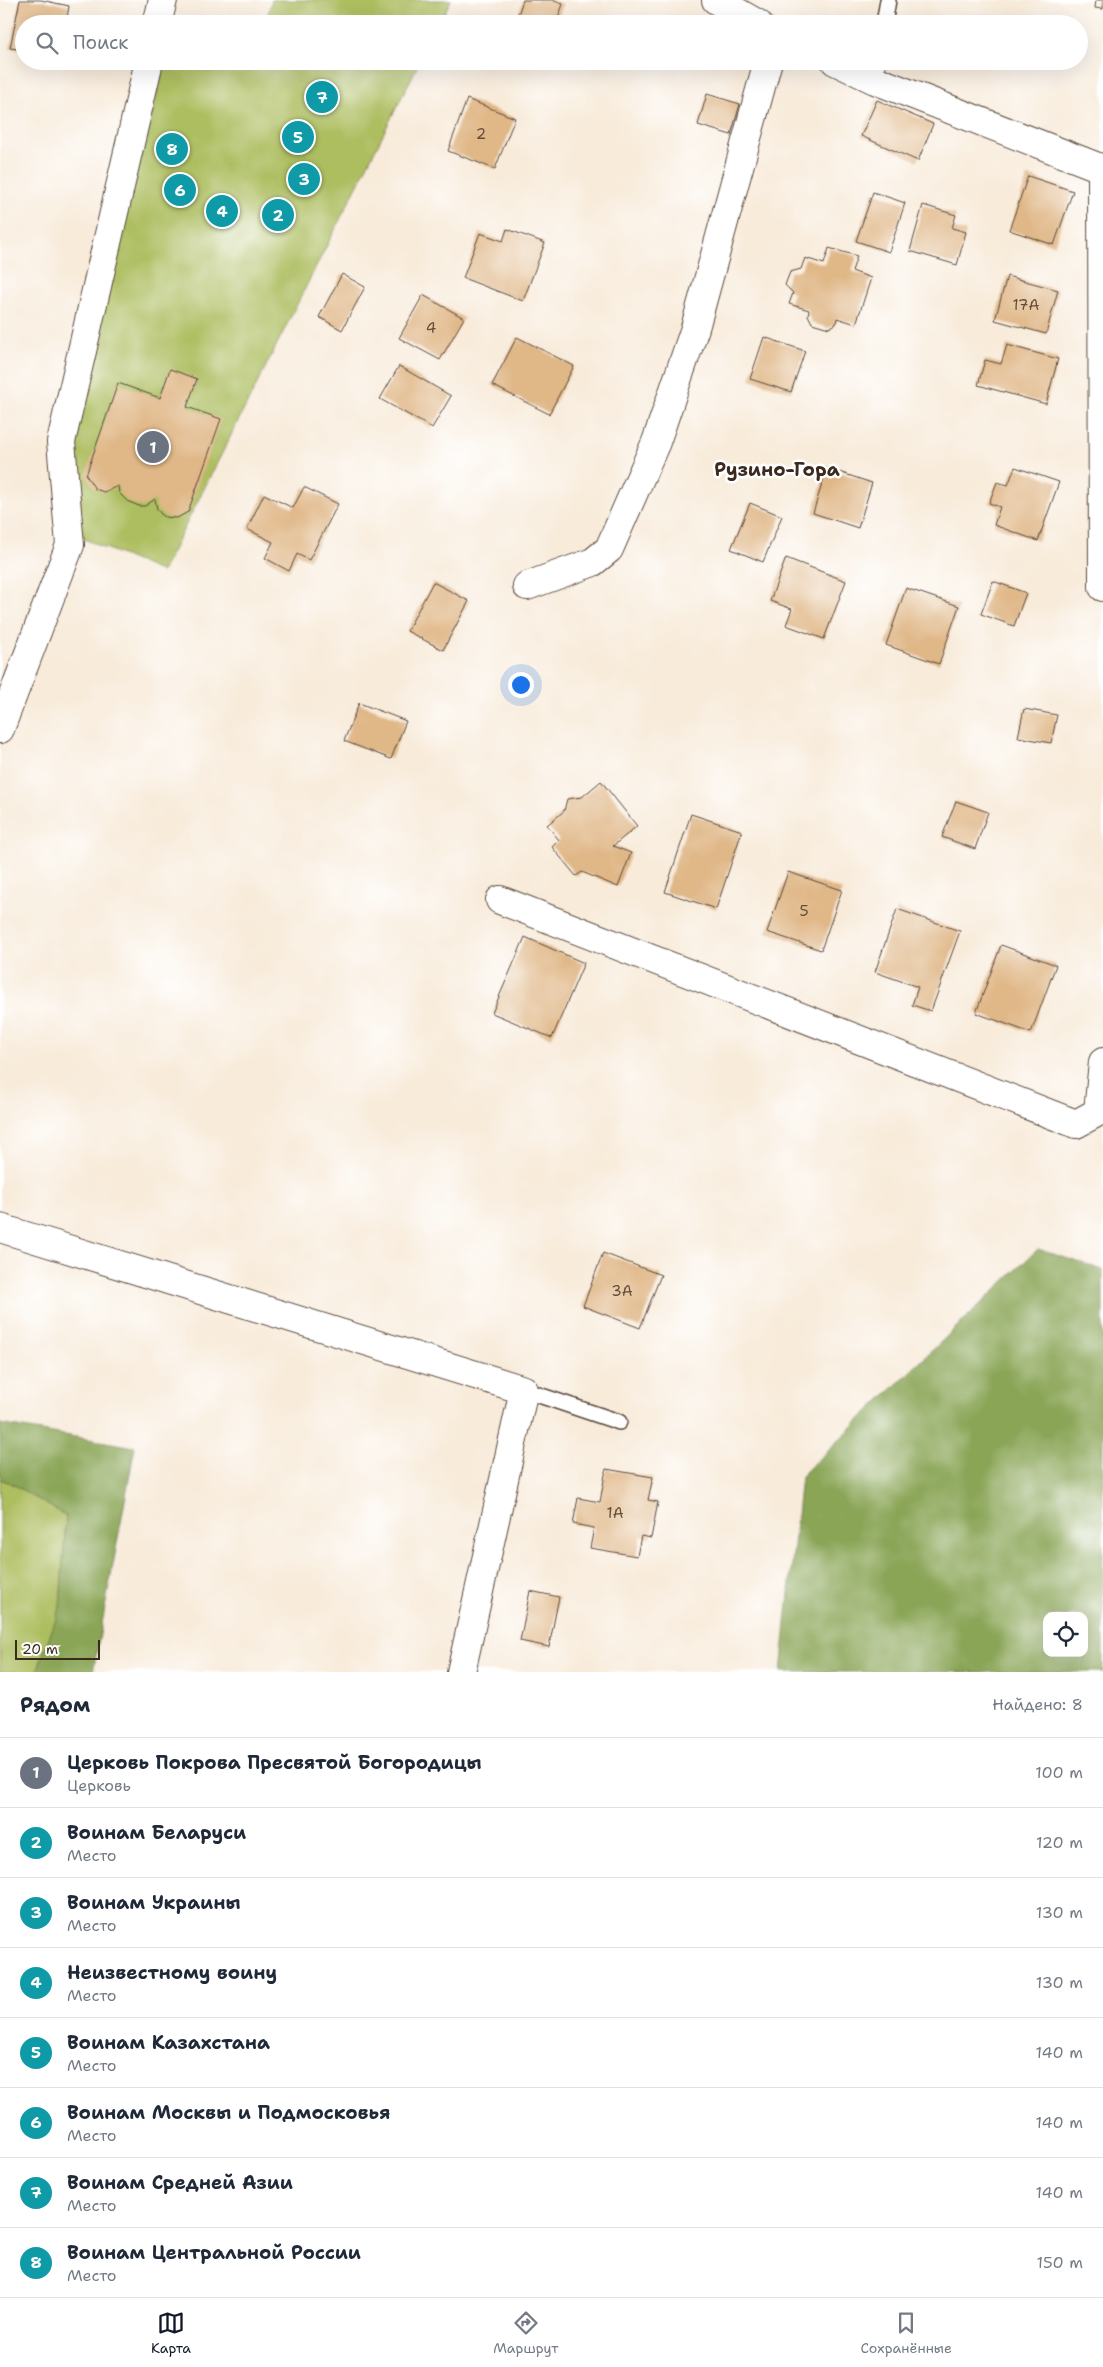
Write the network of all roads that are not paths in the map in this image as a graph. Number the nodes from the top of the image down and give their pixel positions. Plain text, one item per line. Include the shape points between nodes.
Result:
1 (163, 0) edge
2 (716, 0) edge
3 (888, 0) edge
4 (159, 15) edge
5 (742, 15) edge
6 (886, 15) edge
7 (147, 70) edge
8 (766, 70) edge
9 (877, 71) edge
10 (1102, 170) edge
11 (527, 586) dead end
12 (1103, 587) edge
13 (0, 729) edge
14 (500, 900) dead end
15 (1103, 1062) edge
16 (0, 1228) edge
17 (524, 1390) junction
18 (619, 1422) dead end
19 (461, 1672) edge

1 - 4 street
2 - 5 street
3 - 6 lane
7 - 13 street via 61,442 70,545
8 - 11 street via 695,328 656,442 609,549 593,562
9 - 10 street
10 - 12 street
14 - 15 street via 1076,1124 1098,1112
16 - 17 street
17 - 18 lane
17 - 19 street

